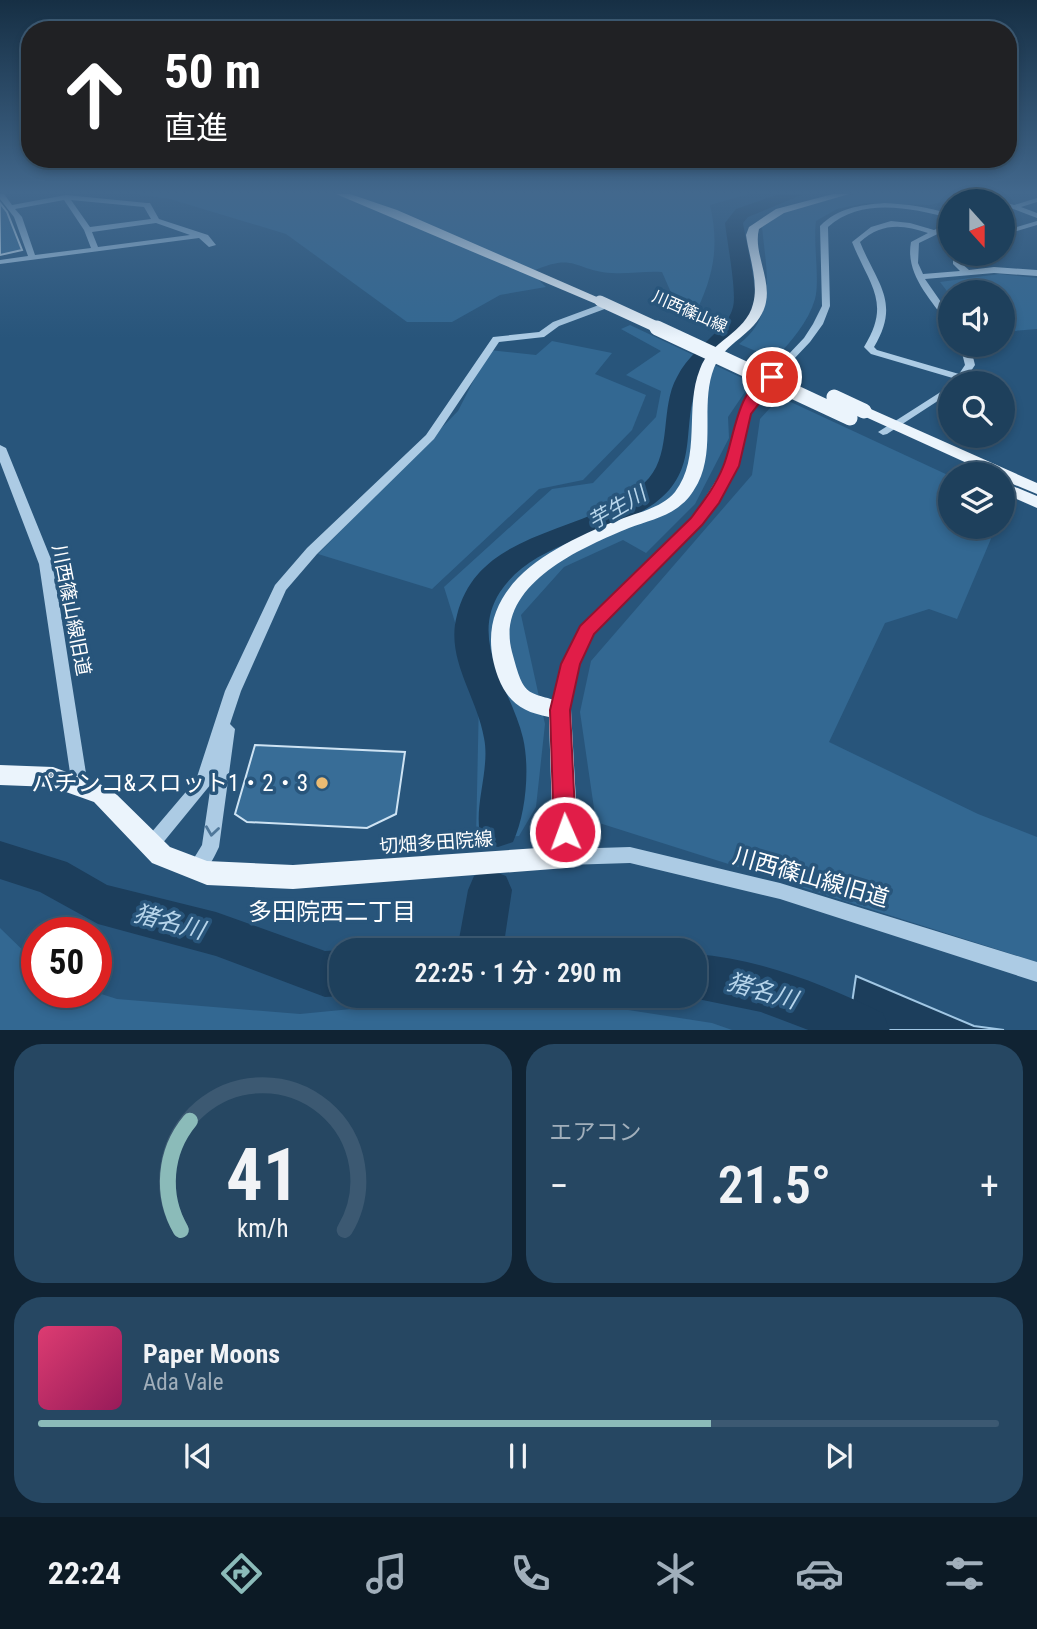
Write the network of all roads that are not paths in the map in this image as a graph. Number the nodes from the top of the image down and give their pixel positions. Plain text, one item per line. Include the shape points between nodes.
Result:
1 (26, 242) edge
2 (93, 242) edge
3 (147, 242) edge
4 (208, 242) edge
5 (465, 242) edge
6 (472, 242) edge
7 (753, 242) edge
8 (823, 242) edge
9 (856, 242) edge
10 (915, 242) edge
11 (212, 245) dead end
12 (95, 248) junction
13 (32, 257) junction
14 (0, 262) edge
15 (959, 266) edge
16 (966, 272) junction
17 (1037, 273) edge
18 (921, 277) junction
19 (607, 301) junction
20 (938, 303) edge
21 (938, 374) edge
22 (938, 397) edge
23 (889, 428) junction
24 (0, 448) edge
25 (953, 462) edge
26 (1037, 489) edge
27 (1015, 493) edge
28 (1037, 503) edge
29 (233, 691) junction
30 (560, 710) junction
31 (0, 775) edge
32 (80, 786) junction
33 (151, 845) junction
34 (566, 857) junction
35 (197, 868) junction
36 (1037, 972) edge

1 - 13 street
2 - 12 street
3 - 12 street
4 - 11 street
5 - 19 main road, 川西篠山線
6 - 19 main road, 川西篠山線
7 - 30 main road via 760,302 743,334 707,369 699,411 699,461 679,498 537,567 510,596 500,629 504,666 515,693 529,705
8 - 30 street via 826,306 818,324 755,395 744,414 731,466 697,522 587,631 570,664
9 - 21 street via 884,300 880,332 869,347
10 - 18 street via 911,253
12 - 13 street
13 - 14 street
15 - 16 street
16 - 17 street
16 - 18 street
18 - 20 street
19 - 23 main road, 川西篠山線, bridge
19 - 29 street via 541,335 496,339 430,437 280,588
22 - 23 street
23 - 25 main road, 川西篠山線
23 - 26 main road, 川西篠山線
24 - 32 street, 川西篠山線旧道 via 46,564
27 - 28 main road
29 - 33 street via 204,783
29 -> 35 street via 210,847
30 - 34 main road
31 - 32 main road, 切畑多田院線 via 53,777
32 - 33 main road, 切畑多田院線 via 102,795
33 - 35 main road, 切畑多田院線 via 161,855
34 - 35 main road, 切畑多田院線 via 293,877 207,873
34 - 36 street, 川西篠山線旧道 via 630,855 780,891

